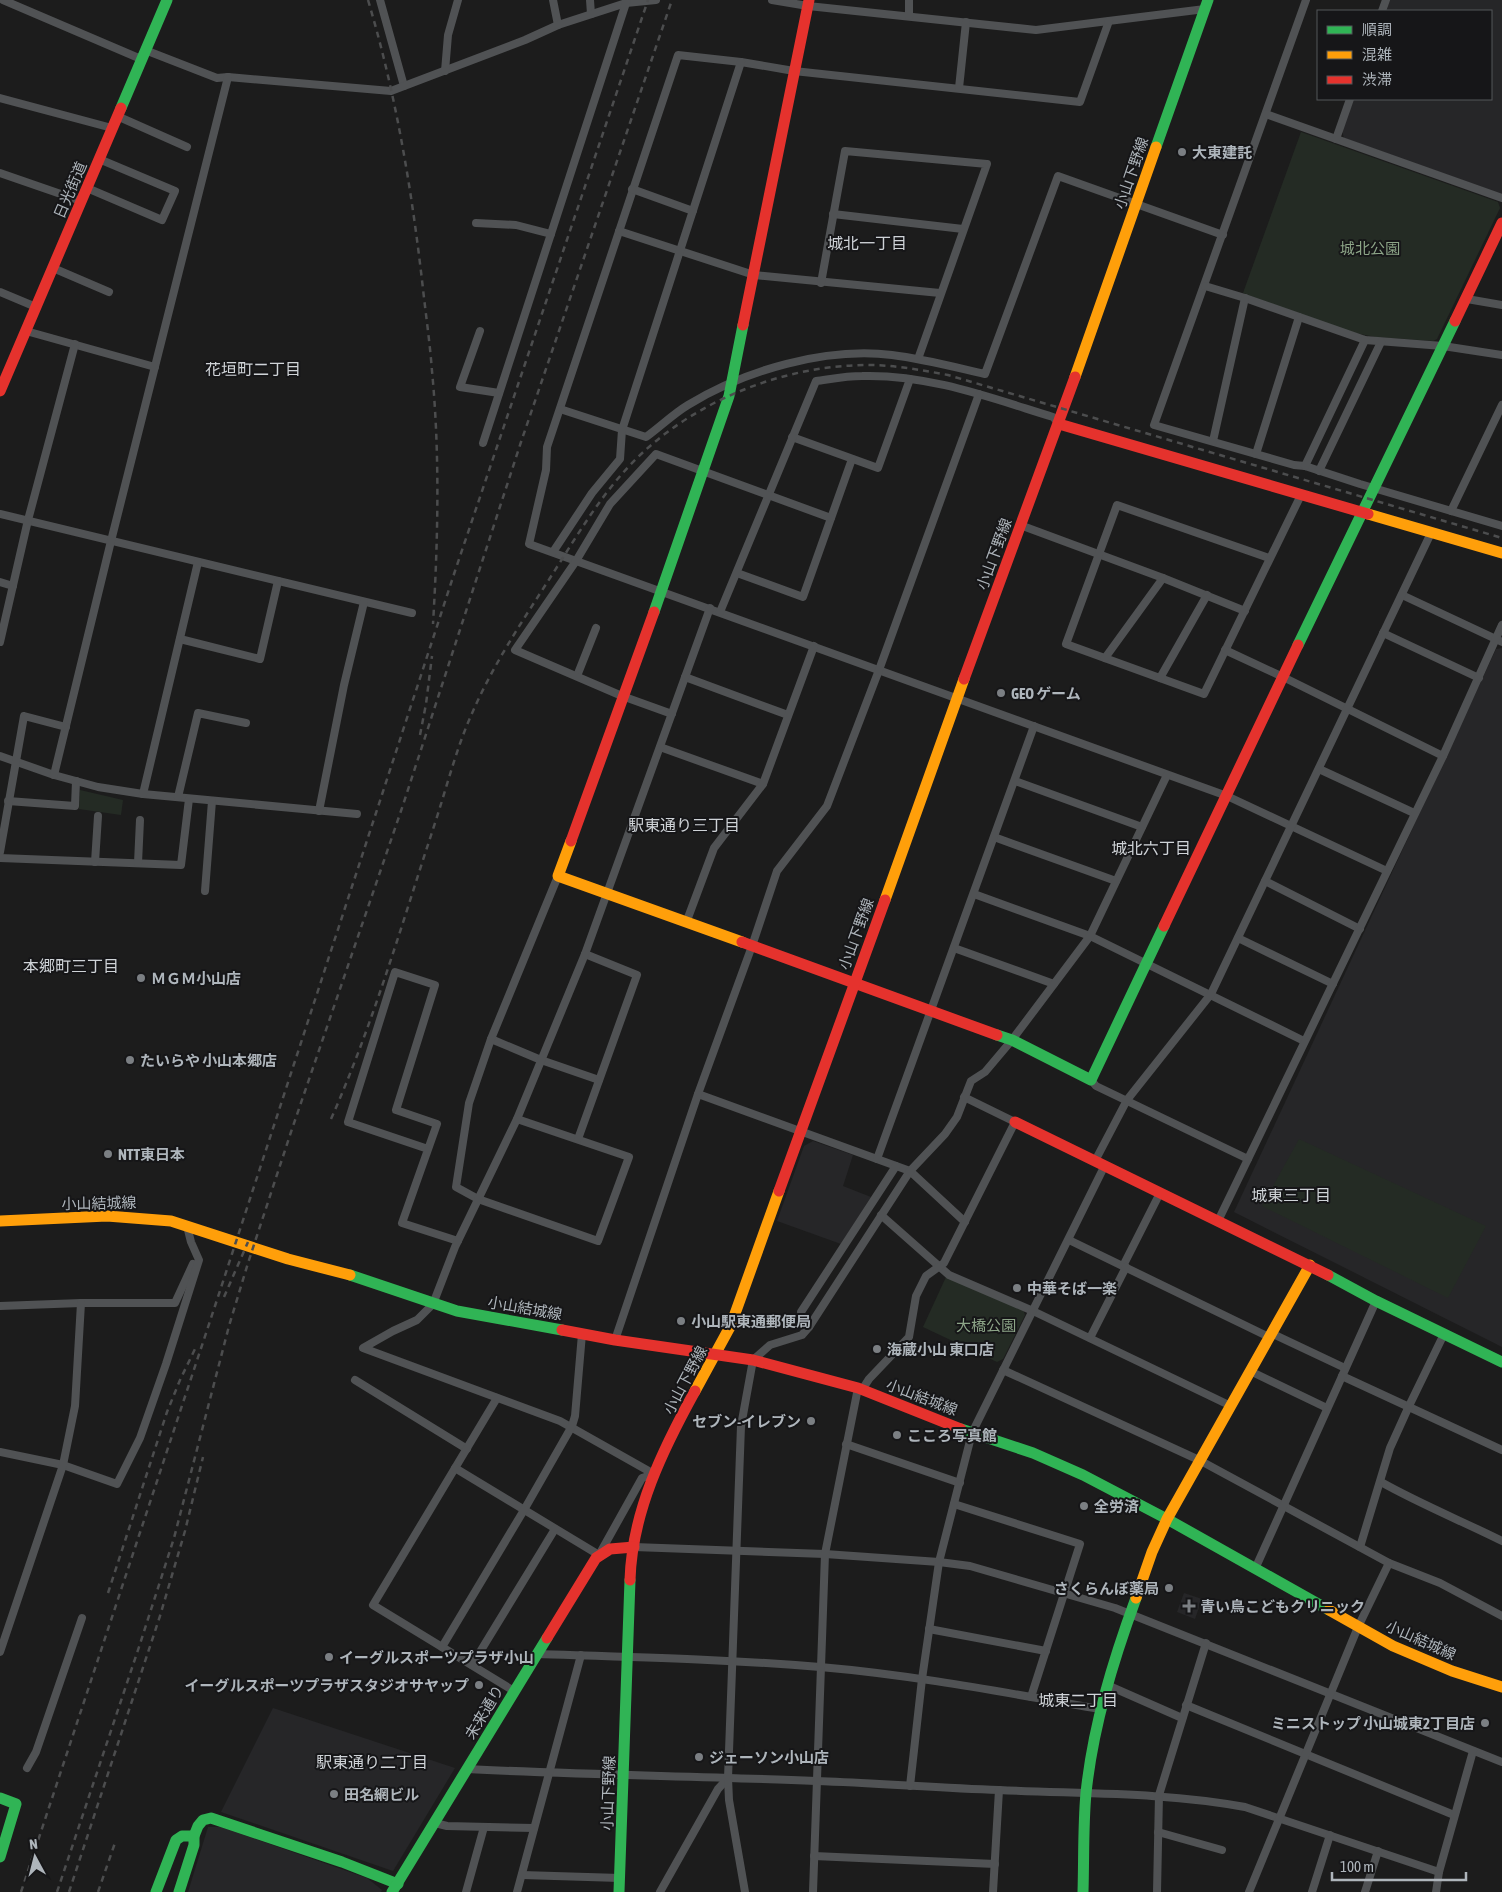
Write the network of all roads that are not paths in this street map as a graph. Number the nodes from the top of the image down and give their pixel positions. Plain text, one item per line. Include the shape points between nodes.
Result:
1 (3, 0) edge
2 (167, 0) edge
3 (380, 0) edge
4 (458, 0) edge
5 (553, 0) edge
6 (590, 0) edge
7 (656, 0) edge
8 (772, 0) edge
9 (909, 0) edge
10 (1306, 0) edge
11 (627, 1) edge
12 (808, 3) edge
13 (1207, 4) edge
14 (591, 14) junction
15 (909, 16) junction
16 (1109, 21) junction
17 (966, 22) junction
18 (558, 25) junction
19 (143, 55) junction
20 (742, 62) junction
21 (445, 70) junction
22 (794, 72) junction
23 (228, 77) junction
24 (404, 86) junction
25 (959, 88) junction
26 (0, 98) edge
27 (1350, 100) edge
28 (1266, 114) junction
29 (117, 116) junction
30 (112, 128) junction
31 (1336, 139) junction
32 (187, 147) dead end
33 (99, 159) junction
34 (0, 174) edge
35 (87, 188) junction
36 (632, 189) junction
37 (1502, 198) edge
38 (82, 201) junction
39 (1136, 203) junction
40 (693, 211) junction
41 (834, 214) junction
42 (476, 223) dead end
43 (1502, 223) edge
44 (963, 229) junction
45 (619, 231) junction
46 (551, 234) junction
47 (1223, 235) junction
48 (1499, 235) edge
49 (680, 251) junction
50 (53, 268) junction
51 (754, 275) junction
52 (821, 283) junction
53 (1205, 286) junction
54 (0, 292) edge
55 (109, 292) dead end
56 (940, 293) junction
57 (1245, 298) junction
58 (1467, 299) junction
59 (1502, 305) edge
60 (36, 307) junction
61 (1299, 317) junction
62 (26, 331) junction
63 (480, 331) dead end
64 (1365, 340) junction
65 (1381, 342) junction
66 (75, 344) junction
67 (1443, 346) junction
68 (1502, 355) edge
69 (918, 359) junction
70 (155, 367) junction
71 (910, 379) junction
72 (732, 382) junction
73 (1, 384) edge
74 (499, 393) junction
75 (979, 394) junction
76 (1502, 405) edge
77 (560, 409) junction
78 (1059, 424) junction
79 (622, 430) junction
80 (792, 437) junction
81 (1213, 441) junction
82 (483, 443) dead end
83 (1256, 454) junction
84 (852, 459) junction
85 (1305, 466) junction
86 (1319, 471) junction
87 (704, 472) junction
88 (1373, 488) junction
89 (768, 496) junction
90 (1301, 496) junction
91 (1451, 511) junction
92 (0, 514) edge
93 (1362, 514) junction
94 (831, 518) junction
95 (28, 520) junction
96 (1020, 525) junction
97 (1502, 526) edge
98 (1431, 533) junction
99 (111, 541) junction
100 (553, 552) junction
101 (1502, 553) edge
102 (1099, 554) junction
103 (1269, 558) junction
104 (576, 561) junction
105 (198, 562) junction
106 (736, 573) junction
107 (1163, 578) junction
108 (278, 581) junction
109 (0, 582) edge
110 (13, 586) junction
111 (661, 591) junction
112 (1207, 595) junction
113 (1402, 595) junction
114 (364, 602) junction
115 (710, 608) junction
116 (1245, 611) junction
117 (720, 612) junction
118 (412, 613) dead end
119 (1502, 625) edge
120 (596, 628) dead end
121 (1383, 633) junction
122 (180, 639) junction
123 (1499, 641) edge
124 (0, 642) edge
125 (814, 646) junction
126 (1225, 650) junction
127 (1105, 658) junction
128 (879, 670) junction
129 (577, 676) junction
130 (685, 677) junction
131 (1284, 677) junction
132 (1160, 678) junction
133 (1479, 678) junction
134 (622, 696) junction
135 (958, 699) junction
136 (1346, 709) junction
137 (672, 714) junction
138 (788, 715) junction
139 (246, 723) dead end
140 (1034, 726) junction
141 (66, 727) junction
142 (660, 747) junction
143 (0, 756) edge
144 (1443, 756) junction
145 (15, 761) junction
146 (1319, 769) junction
147 (54, 775) junction
148 (1167, 775) junction
149 (76, 781) junction
150 (1015, 782) junction
151 (763, 784) junction
152 (143, 794) junction
153 (1228, 796) junction
154 (178, 798) junction
155 (188, 799) junction
156 (8, 801) junction
157 (212, 801) junction
158 (319, 811) junction
159 (1414, 813) junction
160 (357, 814) dead end
161 (98, 816) dead end
162 (140, 820) dead end
163 (1291, 826) junction
164 (1142, 827) junction
165 (994, 837) junction
166 (0, 852) edge
167 (0, 858) edge
168 (95, 862) junction
169 (138, 863) junction
170 (1387, 871) junction
171 (558, 876) junction
172 (1116, 881) junction
173 (1265, 881) junction
174 (205, 892) dead end
175 (606, 894) junction
176 (974, 894) junction
177 (686, 923) junction
178 (1360, 929) junction
179 (1090, 936) junction
180 (1238, 938) junction
181 (752, 946) junction
182 (954, 948) junction
183 (585, 954) junction
184 (1147, 963) junction
185 (854, 983) junction
186 (1054, 984) junction
187 (1333, 984) junction
188 (1211, 994) junction
189 (931, 1011) junction
190 (491, 1039) junction
191 (1012, 1040) junction
192 (1304, 1041) junction
193 (541, 1060) junction
194 (599, 1080) junction
195 (1091, 1080) junction
196 (698, 1094) junction
197 (964, 1097) junction
198 (1127, 1100) junction
199 (517, 1119) junction
200 (1015, 1122) junction
201 (801, 1131) junction
202 (578, 1139) junction
203 (428, 1149) junction
204 (877, 1159) junction
205 (1248, 1159) junction
206 (1100, 1163) junction
207 (896, 1166) junction
208 (910, 1171) junction
209 (1160, 1193) junction
210 (478, 1199) junction
211 (866, 1212) junction
212 (879, 1218) junction
213 (1218, 1220) junction
214 (0, 1221) edge
215 (965, 1222) junction
216 (192, 1227) junction
217 (1069, 1240) junction
218 (458, 1241) junction
219 (199, 1260) junction
220 (1310, 1265) junction
221 (938, 1267) junction
222 (1125, 1267) junction
223 (1376, 1300) junction
224 (81, 1303) junction
225 (434, 1304) junction
226 (0, 1306) edge
227 (1033, 1311) junction
228 (809, 1327) junction
229 (582, 1334) junction
230 (1444, 1334) junction
231 (1270, 1335) junction
232 (1090, 1338) junction
233 (615, 1340) junction
234 (716, 1354) junction
235 (753, 1360) junction
236 (1502, 1362) edge
237 (1345, 1368) junction
238 (1003, 1370) junction
239 (1250, 1371) junction
240 (1342, 1376) junction
241 (355, 1380) dead end
242 (860, 1389) junction
243 (497, 1398) junction
244 (1231, 1406) junction
245 (1409, 1406) junction
246 (1327, 1408) junction
247 (572, 1426) junction
248 (972, 1433) junction
249 (846, 1444) junction
250 (467, 1449) junction
251 (1502, 1450) edge
252 (0, 1452) edge
253 (1199, 1460) junction
254 (63, 1465) junction
255 (455, 1468) junction
256 (654, 1474) junction
257 (1381, 1482) junction
258 (960, 1484) junction
259 (954, 1504) junction
260 (1282, 1506) junction
261 (524, 1510) junction
262 (1167, 1519) junction
263 (555, 1529) junction
264 (1502, 1540) edge
265 (634, 1546) junction
266 (1360, 1548) junction
267 (737, 1549) junction
268 (825, 1554) junction
269 (598, 1555) junction
270 (938, 1562) junction
271 (1389, 1563) junction
272 (1255, 1568) junction
273 (1065, 1594) junction
274 (1130, 1615) junction
275 (1502, 1616) edge
276 (82, 1618) dead end
277 (1358, 1627) junction
278 (929, 1629) junction
279 (1206, 1643) junction
280 (442, 1647) junction
281 (1046, 1651) junction
282 (0, 1652) edge
283 (536, 1654) junction
284 (581, 1655) junction
285 (628, 1657) junction
286 (733, 1661) junction
287 (472, 1665) junction
288 (820, 1667) junction
289 (922, 1679) junction
290 (1107, 1685) junction
291 (1502, 1688) edge
292 (514, 1691) junction
293 (1331, 1694) junction
294 (1031, 1697) junction
295 (1186, 1705) junction
296 (1100, 1709) junction
297 (1182, 1718) junction
298 (1473, 1750) junction
299 (1306, 1755) junction
300 (1502, 1762) edge
301 (27, 1768) dead end
302 (468, 1769) junction
303 (548, 1774) junction
304 (624, 1774) junction
305 (728, 1778) junction
306 (816, 1781) junction
307 (910, 1786) junction
308 (999, 1790) junction
309 (1086, 1794) junction
310 (1159, 1795) junction
311 (0, 1798) edge
312 (1454, 1815) junction
313 (1279, 1818) junction
314 (436, 1823) junction
315 (484, 1827) junction
316 (534, 1828) junction
317 (1158, 1832) junction
318 (1330, 1835) junction
319 (194, 1836) junction
320 (1222, 1850) dead end
321 (1378, 1851) junction
322 (814, 1856) junction
323 (0, 1857) edge
324 (995, 1864) junction
325 (1439, 1872) junction
326 (522, 1875) junction
327 (620, 1878) junction
328 (395, 1888) edge
329 (1159, 1891) edge
330 (156, 1892) edge
331 (179, 1892) edge
332 (466, 1892) edge
333 (517, 1892) edge
334 (620, 1892) edge
335 (660, 1892) edge
336 (745, 1892) edge
337 (812, 1892) edge
338 (993, 1892) edge
339 (1083, 1892) edge
340 (1249, 1892) edge
341 (1312, 1892) edge
342 (1365, 1892) edge
343 (1436, 1892) edge

1 - 19 street
2 - 19 street, 日光街道
3 - 24 street
4 - 21 street via 448,35
5 - 18 street
6 - 14 street
7 - 11 street
8 - 12 street
9 - 15 street
10 - 28 street
11 - 14 street
11 - 46 street
12 - 15 street
12 - 22 street
13 - 16 street
13 - 39 street, 小山下野線
14 - 18 street
15 - 17 street
16 - 17 street via 1036,30
16 - 25 street via 1080,102
17 - 25 street
18 - 21 street
19 - 23 street via 217,78
19 - 29 street, 日光街道
20 - 22 street
20 - 36 street via 678,55
20 - 40 street
21 - 24 street
22 - 25 street
22 - 51 street
23 - 24 street via 379,92
23 - 70 street
26 - 30 street
27 - 31 street
28 - 31 street
28 - 47 street
29 - 30 street, 日光街道
29 - 32 street
30 - 33 street, 日光街道
31 - 37 street
33 - 35 street, 日光街道
33 - 35 street via 175,192 162,220
34 - 38 street
35 - 38 street, 日光街道
36 - 40 street
36 - 45 street
38 - 50 street, 日光街道
39 - 47 street
39 - 69 street via 1058,176 985,374
39 - 78 street, 小山下野線
40 - 49 street
41 - 44 street
41 - 44 street via 846,150 987,164
41 - 52 street
42 - 46 street via 516,225
43 - 48 street
44 - 56 street
45 - 49 street
45 - 77 street
46 - 74 street
47 - 53 street
48 - 58 street
49 - 51 street
49 - 79 street
50 - 55 street
50 - 60 street, 日光街道
51 - 52 street
51 - 72 street
52 - 56 street
53 - 57 street
53 - 81 street via 1154,425
54 - 60 street
56 - 69 street
57 - 61 street
57 - 81 street
58 - 59 street
58 - 67 street
60 - 62 street, 日光街道
61 - 64 street
61 - 83 street
62 - 66 street
62 - 73 street, 日光街道
63 - 74 street via 460,387
64 - 65 street
64 - 85 street
65 - 67 street
65 - 86 street
66 - 70 street
66 - 95 street
67 - 68 street
67 - 88 street
69 - 72 street via 863,353 822,357
70 - 99 street
71 - 75 street via 945,384
71 - 80 street via 863,376 816,381
71 - 84 street via 878,468
72 - 79 street via 687,405 646,437
72 - 87 street
74 - 82 street
75 - 78 street via 1053,417
75 - 128 street
76 - 91 street
77 - 79 street
77 - 100 street via 547,448 546,470 529,544
78 - 90 street
78 - 96 street, 小山下野線
79 - 100 street via 620,459 592,493
80 - 84 street
80 - 89 street
81 - 83 street
83 - 85 street via 1294,466
84 - 94 street
85 - 86 street
86 - 88 street
87 - 89 street
87 - 104 street via 656,454 610,504
87 - 111 street
88 - 91 street
88 - 93 street
89 - 94 street
89 - 106 street
90 - 93 street
90 - 103 street
91 - 97 street
92 - 95 street
93 - 98 street
93 - 131 street
94 - 106 street via 803,597
95 - 99 street
95 - 110 street
96 - 102 street
96 - 135 street, 小山下野線
98 - 101 street
98 - 113 street
99 - 105 street
99 - 141 street
100 - 104 street
102 - 103 street via 1117,505
102 - 107 street
102 - 127 street via 1066,644
103 - 116 street
104 - 111 street
104 - 129 street via 515,650
105 - 108 street
105 - 122 street
106 - 117 street
107 - 112 street
107 - 127 street
108 - 114 street
108 - 122 street via 260,659
109 - 110 street
110 - 124 street
111 - 115 street
111 - 134 street
112 - 116 street
112 - 132 street
113 - 121 street
113 - 123 street
114 - 118 street
114 - 158 street
115 - 117 street
115 - 130 street
116 - 126 street
117 - 125 street
119 - 123 street
120 - 129 street
121 - 133 street
121 - 136 street
122 - 152 street
123 - 133 street
125 - 128 street
125 - 138 street
126 - 131 street
126 - 132 street via 1204,694
127 - 132 street
128 - 135 street
128 - 181 street via 827,806 777,871
129 - 134 street
130 - 137 street
130 - 138 street
131 - 136 street
131 - 153 street
133 - 144 street
134 - 137 street
134 - 171 street
135 - 140 street
135 - 185 street, 小山下野線
136 - 144 street
136 - 146 street
137 - 142 street
138 - 151 street
139 - 154 street via 198,713
140 - 148 street
140 - 150 street
141 - 145 street via 24,716
141 - 147 street
142 - 151 street
142 - 175 street
143 - 145 street
144 - 159 street
145 - 147 street
145 - 156 street
146 - 159 street
146 - 163 street
147 - 149 street
148 - 153 street
148 - 164 street
149 - 152 street
149 - 156 street via 75,806
150 - 164 street
150 - 165 street
151 - 177 street via 714,848
152 - 154 street
153 - 163 street
153 - 184 street
154 - 155 street
155 - 157 street
155 - 169 street via 182,865
156 - 166 street
157 - 158 street
157 - 174 street
158 - 160 street
159 - 170 street
161 - 168 street
162 - 169 street
163 - 170 street
163 - 173 street
164 - 172 street
165 - 172 street
165 - 176 street
167 - 168 street
168 - 169 street
170 - 178 street
171 - 175 street
171 - 190 street
172 - 179 street
173 - 178 street
173 - 180 street
175 - 177 street
175 - 183 street
176 - 179 street
176 - 182 street
177 - 181 street
178 - 187 street
179 - 184 street
179 - 186 street
180 - 187 street
180 - 188 street
181 - 185 street
181 - 196 street
182 - 186 street
182 - 189 street
183 - 193 street
183 - 194 street via 637,975
184 - 188 street
184 - 195 street
185 - 189 street
185 - 201 street, 小山下野線
186 - 191 street
187 - 192 street
188 - 192 street
188 - 198 street
189 - 191 street
189 - 204 street
190 - 193 street
190 - 210 street via 469,1104 456,1188
191 - 195 street
191 - 197 street via 985,1072 971,1081
192 - 205 street
193 - 194 street
193 - 199 street
194 - 202 street
195 - 198 street via 1096,1086
196 - 201 street
196 - 233 street
197 - 200 street
197 - 208 street via 957,1117 945,1134
198 - 205 street
198 - 206 street
199 - 202 street
199 - 210 street
200 - 206 street
200 - 215 street
201 - 204 street
201 - 234 street, 小山下野線 via 731,1325
202 - 210 street via 629,1157 598,1242
203 - 203 street via 437,1124 396,1110 435,985 395,972 348,1122
203 - 218 street via 402,1223
204 - 207 street
205 - 213 street
206 - 209 street
206 - 217 street
207 - 208 street
207 - 211 street
208 - 212 street
208 - 215 street
209 - 213 street
209 - 222 street
210 - 218 street
211 - 212 street
211 - 228 street via 801,1312 802,1320
212 - 221 street
212 - 228 street
213 - 220 street
214 - 216 street, 小山結城線 via 151,1217
215 - 221 street via 944,1263
216 - 219 street via 191,1242
216 - 225 street, 小山結城線 via 288,1259 358,1277
217 - 222 street
217 - 227 street
218 - 225 street
219 - 224 street via 194,1263 175,1302
219 - 254 street via 140,1438 116,1484
220 - 223 street
220 - 231 street
221 - 227 street via 949,1275
221 - 242 street via 926,1276 916,1296 909,1337
222 - 231 street
222 - 232 street
223 - 230 street
223 - 237 street
224 - 226 street
224 - 254 street via 75,1406
225 - 229 street, 小山結城線 via 484,1317
225 - 243 street via 417,1320 363,1348
227 - 232 street
227 - 238 street
228 - 235 street via 802,1335 770,1345
229 - 233 street, 小山結城線
229 - 247 street
230 - 236 street
230 - 245 street
231 - 237 street
231 - 239 street
232 - 244 street
233 - 234 street, 小山結城線
234 - 235 street, 小山結城線
234 - 256 street, 小山下野線
235 - 242 street, 小山結城線
235 - 267 street via 741,1426
237 - 240 street
238 - 248 street
238 - 253 street
239 - 244 street
239 - 246 street
240 - 245 street
240 - 246 street
241 - 250 street
242 - 248 street, 小山結城線
242 - 249 street
243 - 247 street
243 - 250 street
244 - 253 street
245 - 251 street
245 - 257 street via 1390,1448
246 - 260 street
247 - 256 street
247 - 261 street
248 - 258 street
248 - 262 street, 小山結城線 via 1083,1475
249 - 258 street
249 - 268 street
250 - 255 street
252 - 254 street
253 - 260 street
253 - 262 street
254 - 282 street
255 - 261 street
255 - 280 street via 373,1605
256 - 265 street, 小山下野線
256 - 269 street via 642,1478
257 - 264 street
257 - 266 street
258 - 259 street
259 - 270 street
259 - 273 street via 1080,1544
260 - 266 street
260 - 272 street
261 - 263 street
261 - 280 street
262 - 272 street, 小山結城線
262 - 274 street
263 - 269 street
263 - 287 street
265 - 267 street
265 - 269 street via 617,1546
265 - 285 street, 小山下野線
266 - 271 street
267 - 268 street
267 - 286 street
268 - 270 street
268 - 288 street
269 - 283 street, 未来通り
270 - 273 street via 970,1566
270 - 278 street
271 - 275 street via 1440,1583
271 - 277 street
272 - 277 street, 小山結城線
273 - 274 street
273 - 281 street
274 - 279 street
274 - 290 street
276 - 301 street via 36,1752
277 - 291 street, 小山結城線 via 1420,1658
277 - 293 street
278 - 281 street
278 - 289 street
279 - 293 street
279 - 295 street
280 - 287 street
281 - 294 street
283 - 284 street
283 - 292 street, 未来通り
284 - 285 street
284 - 303 street
285 - 286 street
285 - 304 street, 小山下野線
286 - 288 street
286 - 305 street
287 - 292 street
288 - 289 street
288 - 306 street
289 - 294 street
289 - 307 street
290 - 296 street
290 - 297 street
292 - 302 street, 未来通り
293 - 298 street
293 - 299 street
294 - 296 street
295 - 297 street
295 - 299 street
296 - 309 street
297 - 310 street
298 - 300 street
298 - 312 street
299 - 312 street
299 - 313 street
302 - 303 street
302 - 314 street, 未来通り
303 - 304 street
303 - 316 street
304 - 305 street
304 - 327 street, 小山下野線
305 - 306 street
305 - 335 street via 718,1789
305 - 336 street
306 - 307 street
306 - 322 street
307 - 308 street
308 - 309 street
308 - 324 street
309 - 310 street
309 - 339 street
310 - 313 street via 1245,1807
310 - 317 street
311 - 323 street via 16,1804
312 - 325 street
313 - 318 street
313 - 340 street
314 - 315 street
314 - 328 street, 未来通り
315 - 316 street
315 - 332 street
316 - 326 street
317 - 320 street
317 - 329 street
318 - 321 street
318 - 341 street
319 - 328 street via 200,1822 211,1818 342,1862
319 - 330 street via 182,1836 176,1840
319 - 331 street
321 - 325 street
321 - 342 street
322 - 324 street
322 - 337 street
324 - 338 street
325 - 343 street
326 - 327 street
326 - 333 street
327 - 334 street, 小山下野線

